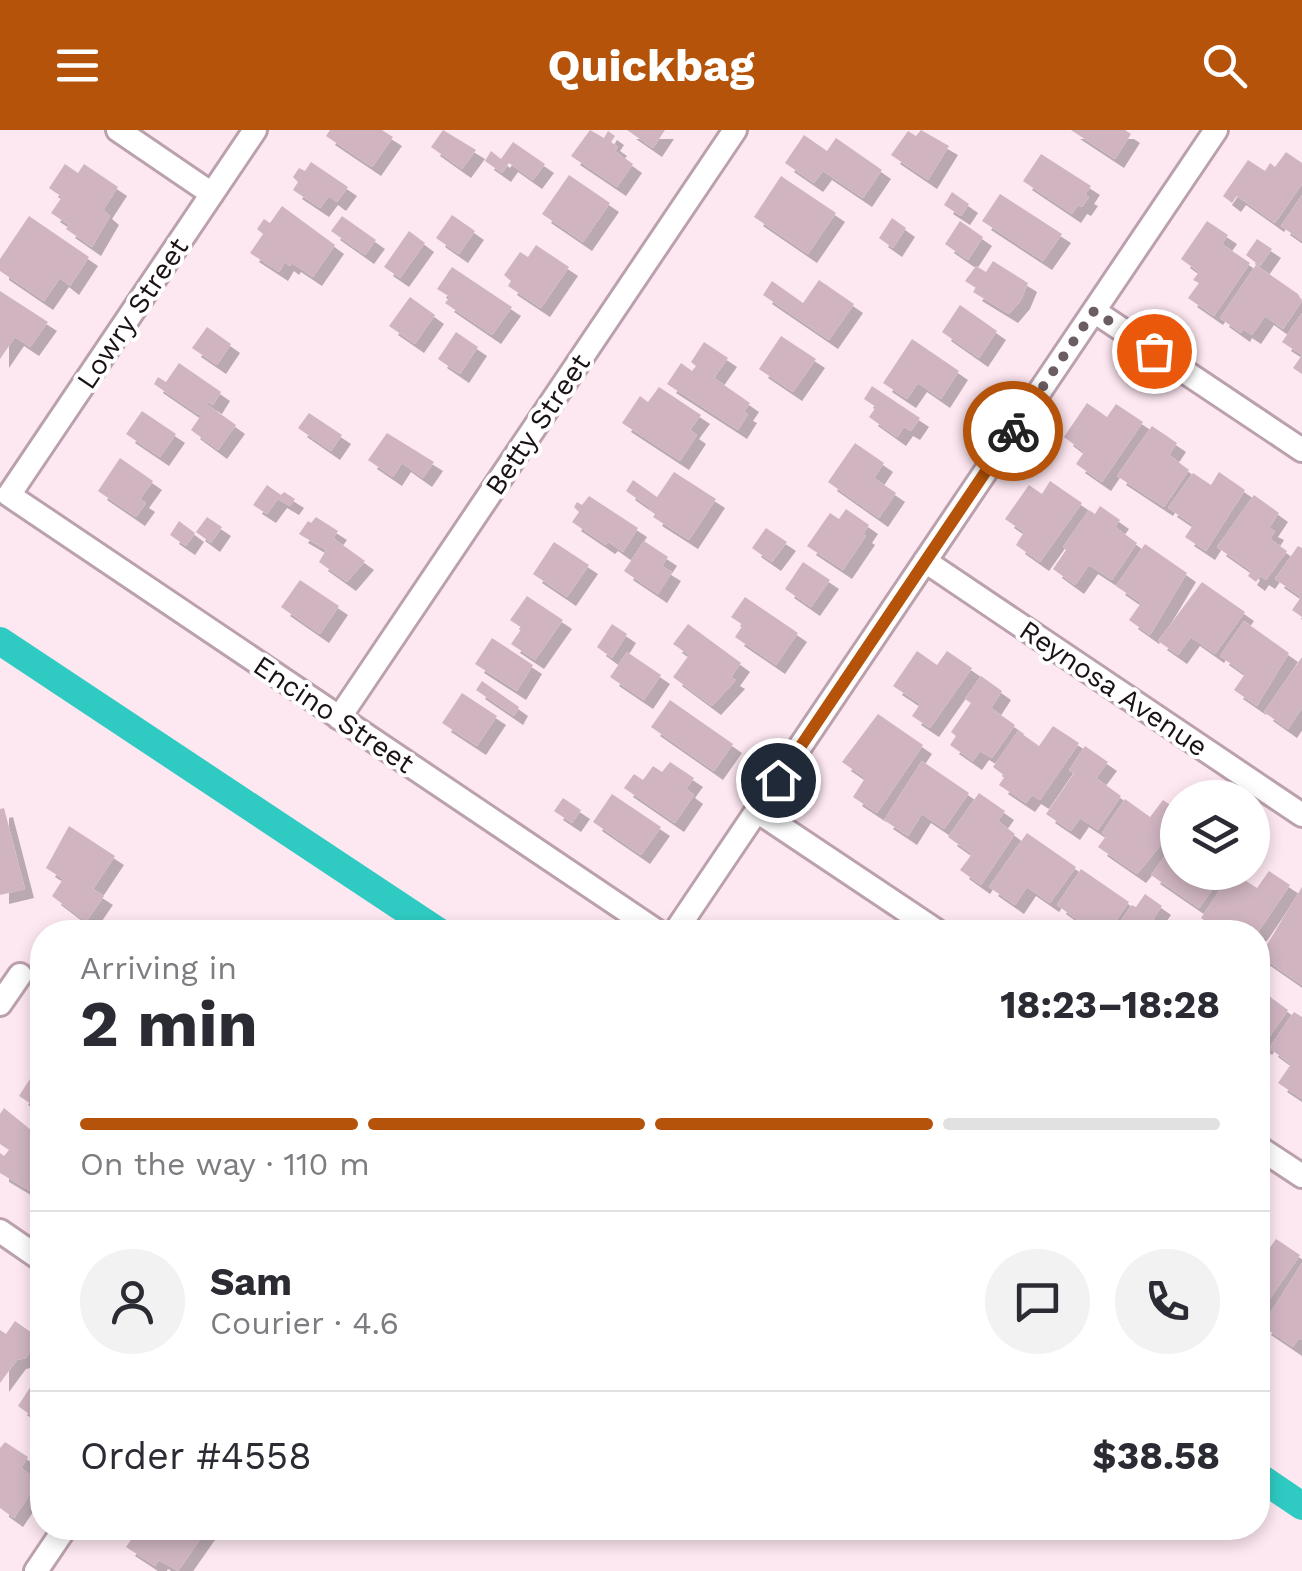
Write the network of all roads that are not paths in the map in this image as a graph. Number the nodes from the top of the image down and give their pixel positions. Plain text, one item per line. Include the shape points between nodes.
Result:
1 (118, 130) edge
2 (255, 130) edge
3 (735, 130) edge
4 (1216, 130) edge
5 (212, 194) junction
6 (1094, 311) junction
7 (1302, 450) edge
8 (9, 496) joint
9 (926, 561) junction
10 (339, 718) junction
11 (757, 811) junction
12 (1302, 814) edge
13 (640, 920) edge
14 (683, 920) edge
15 (920, 920) edge
16 (20, 975) dead end
17 (0, 1004) edge
18 (1270, 1154) edge
19 (1302, 1176) edge
20 (0, 1231) edge
21 (30, 1252) edge
22 (57, 1540) edge
23 (36, 1571) edge

1 - 5 street
2 - 5 street, Lowry Street
3 - 10 street, Betty Street
4 - 6 street
5 - 8 street, Lowry Street
6 - 7 street
6 - 9 street
8 - 10 street, Encino Street
9 - 11 street
9 - 12 street, Reynosa Avenue
10 - 13 street, Encino Street
11 - 14 street
11 - 15 street
16 - 17 street
18 - 19 street
20 - 21 street
22 - 23 street

